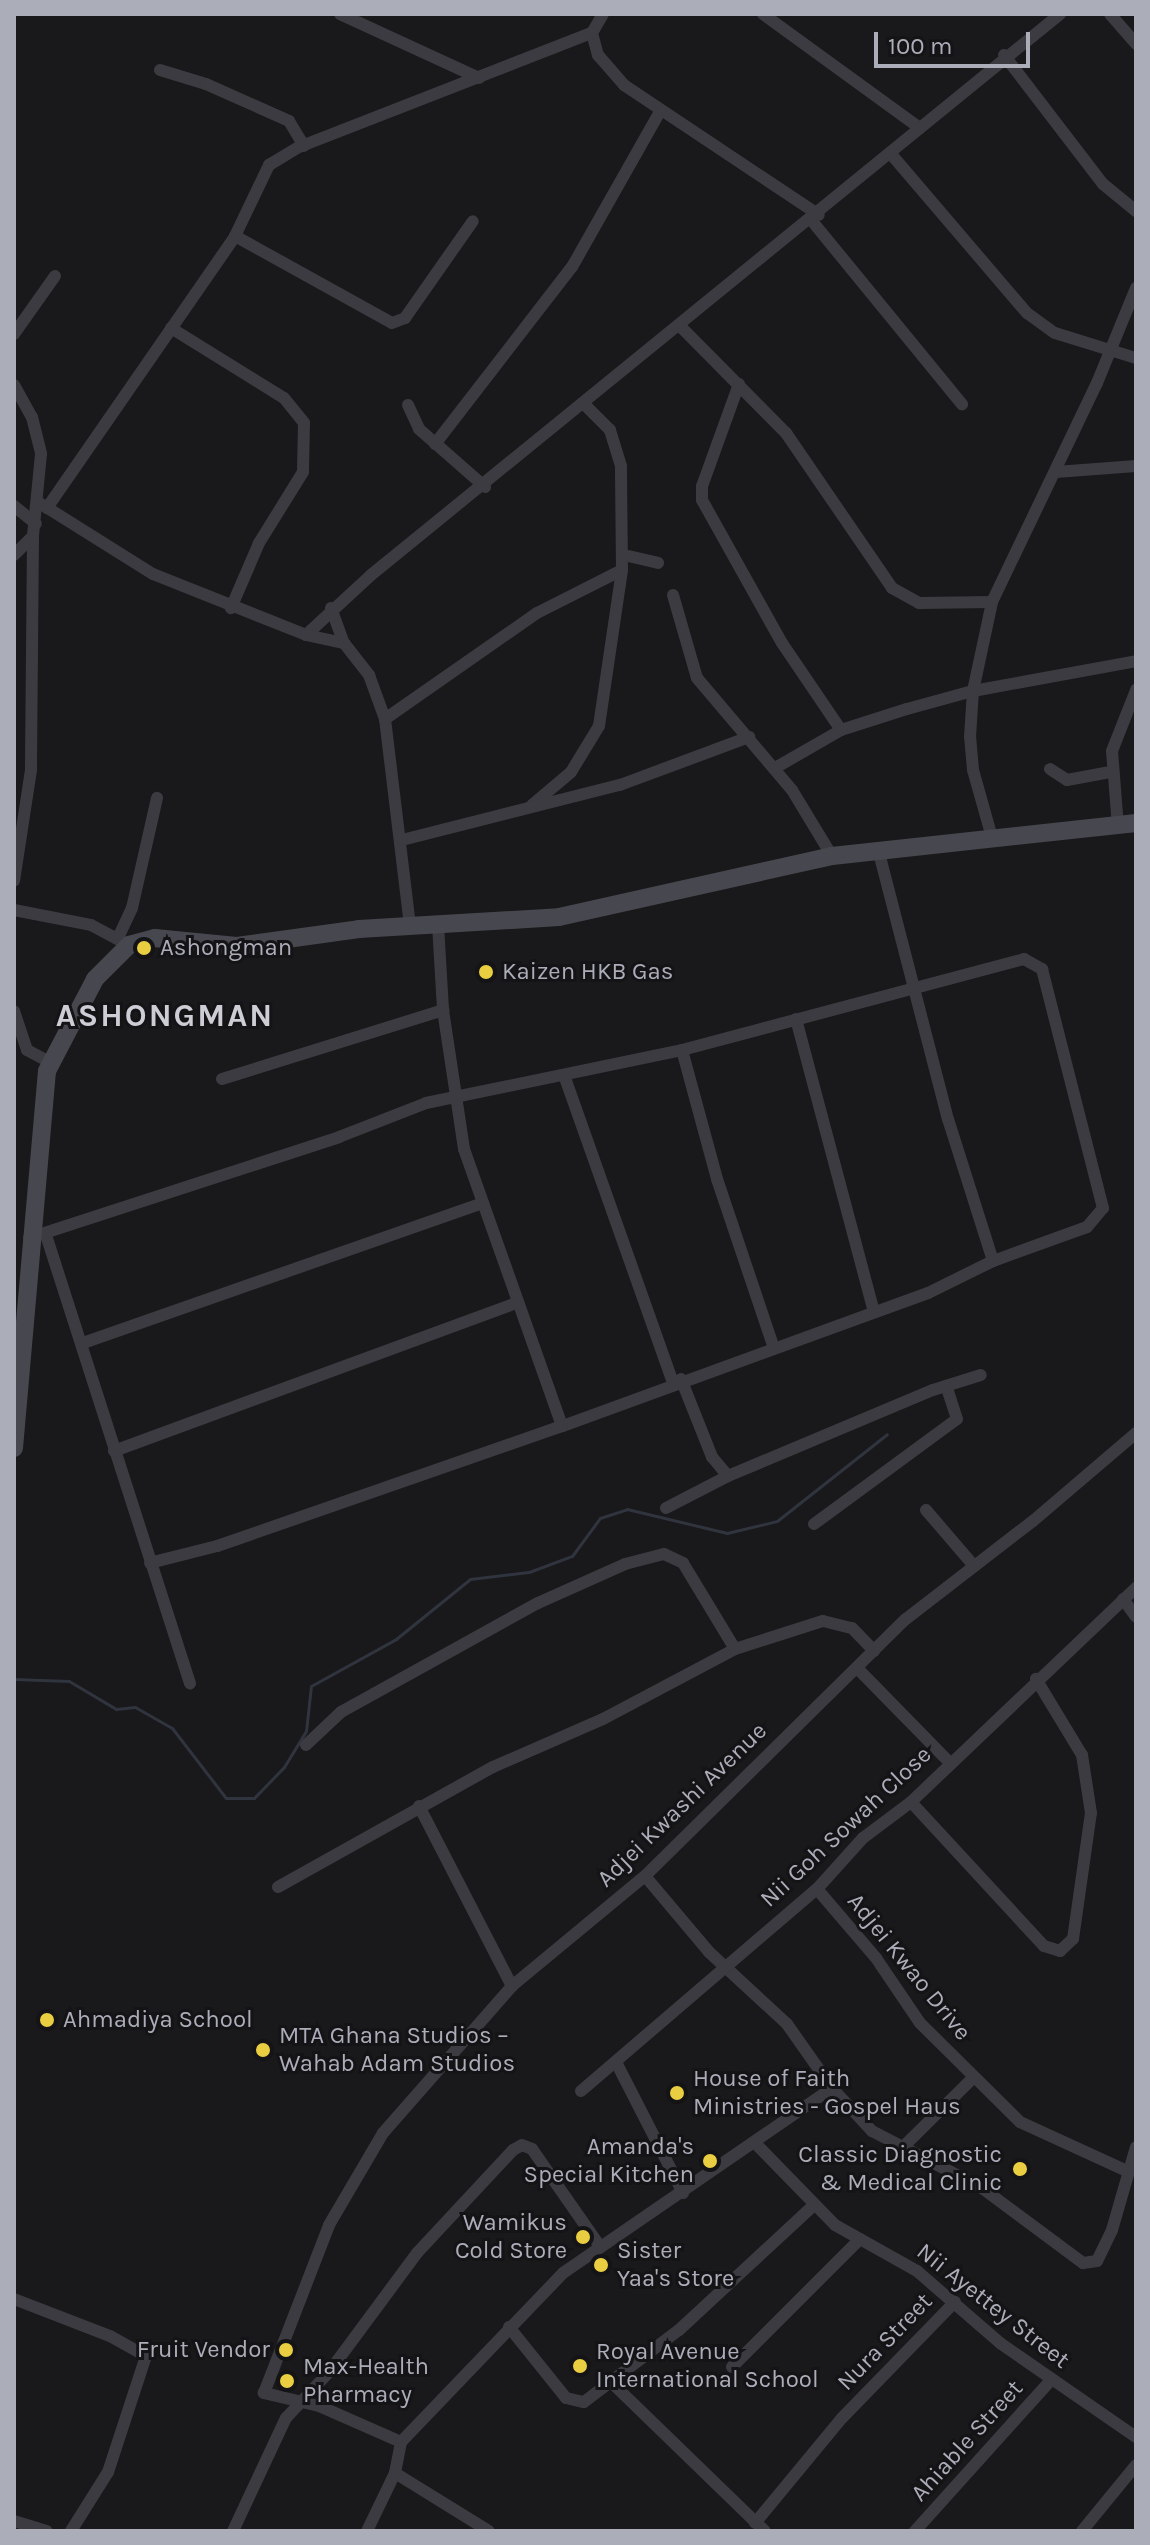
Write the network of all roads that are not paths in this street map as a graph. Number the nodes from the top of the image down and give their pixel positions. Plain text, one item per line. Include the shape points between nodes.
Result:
1 (340, 14) edge
2 (603, 14) edge
3 (763, 14) edge
4 (1060, 14) edge
5 (1110, 14) edge
6 (592, 33) junction
7 (1136, 44) edge
8 (1004, 55) junction
9 (160, 70) dead end
10 (479, 78) junction
11 (661, 110) junction
12 (920, 128) junction
13 (304, 146) junction
14 (891, 154) junction
15 (1136, 211) edge
16 (815, 218) junction
17 (473, 221) dead end
18 (235, 236) junction
19 (55, 276) dead end
20 (1136, 288) edge
21 (679, 325) junction
22 (171, 328) junction
23 (14, 334) edge
24 (1109, 353) junction
25 (1136, 358) edge
26 (739, 384) junction
27 (14, 385) edge
28 (584, 404) junction
29 (962, 404) dead end
30 (408, 405) dead end
31 (435, 444) junction
32 (1136, 466) edge
33 (1056, 472) junction
34 (485, 487) junction
35 (43, 505) junction
36 (14, 506) edge
37 (35, 530) junction
38 (14, 555) edge
39 (624, 555) junction
40 (658, 563) dead end
41 (622, 570) junction
42 (673, 595) dead end
43 (992, 602) junction
44 (231, 608) junction
45 (331, 608) junction
46 (306, 635) junction
47 (344, 643) junction
48 (1136, 661) edge
49 (1136, 690) edge
50 (973, 691) junction
51 (385, 719) junction
52 (841, 730) junction
53 (749, 737) junction
54 (775, 768) junction
55 (1050, 769) dead end
56 (1110, 772) junction
57 (157, 798) dead end
58 (532, 805) junction
59 (1127, 825) edge
60 (402, 840) junction
61 (993, 841) junction
62 (878, 849) junction
63 (832, 856) junction
64 (14, 881) edge
65 (14, 912) edge
66 (438, 925) junction
67 (410, 926) junction
68 (124, 942) junction
69 (914, 989) junction
70 (443, 1010) junction
71 (14, 1011) edge
72 (796, 1019) junction
73 (682, 1050) junction
74 (50, 1062) junction
75 (564, 1075) junction
76 (222, 1079) dead end
77 (456, 1096) junction
78 (483, 1203) junction
79 (38, 1236) junction
80 (993, 1261) junction
81 (516, 1303) junction
82 (874, 1312) junction
83 (83, 1343) junction
84 (773, 1345) junction
85 (981, 1375) dead end
86 (677, 1381) junction
87 (946, 1386) junction
88 (562, 1426) junction
89 (1136, 1434) edge
90 (14, 1445) edge
91 (114, 1451) junction
92 (728, 1476) junction
93 (666, 1508) dead end
94 (926, 1510) dead end
95 (814, 1524) dead end
96 (150, 1563) junction
97 (974, 1566) junction
98 (1136, 1588) edge
99 (1123, 1599) junction
100 (1136, 1617) edge
101 (735, 1649) junction
102 (874, 1651) junction
103 (858, 1669) junction
104 (1036, 1679) junction
105 (190, 1683) dead end
106 (306, 1745) dead end
107 (948, 1761) junction
108 (911, 1802) junction
109 (419, 1806) junction
110 (645, 1876) junction
111 (278, 1887) dead end
112 (817, 1889) junction
113 (725, 1964) junction
114 (512, 1986) junction
115 (617, 2064) junction
116 (973, 2078) junction
117 (832, 2088) junction
118 (581, 2091) dead end
119 (756, 2144) junction
120 (1136, 2147) edge
121 (901, 2149) junction
122 (1129, 2172) junction
123 (683, 2193) junction
124 (812, 2207) junction
125 (860, 2239) junction
126 (599, 2245) junction
127 (14, 2299) edge
128 (955, 2302) junction
129 (509, 2327) junction
130 (732, 2367) dead end
131 (1051, 2380) junction
132 (611, 2382) junction
133 (301, 2404) junction
134 (1136, 2437) edge
135 (401, 2442) junction
136 (1136, 2465) edge
137 (395, 2473) junction
138 (14, 2521) edge
139 (760, 2527) edge
140 (47, 2531) edge
141 (71, 2531) edge
142 (233, 2531) edge
143 (367, 2531) edge
144 (489, 2531) edge
145 (915, 2531) edge
146 (1082, 2531) edge

1 - 10 street
2 - 6 street
3 - 12 street
4 - 8 street
5 - 7 street
6 - 10 street
6 - 11 street via 611,73
8 - 12 street
8 - 15 street via 1094,173
9 - 13 street via 289,121
10 - 13 street
11 - 16 street
11 - 31 street via 572,267
12 - 14 street
13 - 18 street via 279,157 259,179
14 - 16 street
14 - 24 street via 1027,313 1055,333
16 - 21 street
16 - 29 street
17 - 18 street via 405,318 392,323
18 - 22 street
19 - 23 street
20 - 24 street
21 - 26 street
21 - 28 street
22 - 35 street
22 - 44 street via 284,398 304,423 303,472 259,543
24 - 25 street
24 - 33 street
26 - 43 street via 786,433 878,571 904,599 934,605
26 - 52 street via 702,486 702,500 782,643
27 - 35 street via 39,434
28 - 34 street
28 - 39 street via 610,430 616,447
30 - 31 street via 412,421
31 - 34 street
32 - 33 street
33 - 43 street
34 - 45 street
35 - 37 street
35 - 44 street via 122,558
36 - 37 street
37 - 38 street
37 - 64 street via 31,770
39 - 40 street
39 - 41 street
41 - 51 street via 537,613
41 - 58 street via 599,726 571,772
42 - 53 street via 697,678
43 - 50 street
44 - 46 street
45 - 46 street
45 - 47 street
46 - 47 street
47 - 51 street via 369,675
48 - 50 street
49 - 56 street via 1112,751
50 - 52 street
50 - 61 street via 973,770
51 - 60 street
52 - 54 street
53 - 54 street
53 - 58 street via 620,785
54 - 63 street
55 - 56 street via 1067,780
56 - 59 street
57 - 68 street
58 - 60 street
59 - 61 street
60 - 67 street
61 - 62 street
62 - 63 street
62 - 69 street
63 - 66 street via 612,909
65 - 68 street via 91,925
66 - 67 street
66 - 70 street
67 - 68 street via 237,946 155,938
68 - 74 street via 76,1010
69 - 72 street
69 - 80 street
69 - 80 street via 1024,959 1042,969 1103,1208 1087,1227
70 - 76 street
70 - 77 street
71 - 74 street via 27,1050
72 - 73 street
72 - 82 street
73 - 75 street
73 - 84 street via 724,1201
74 - 79 street
75 - 77 street
75 - 86 street
77 - 78 street via 464,1149
77 - 79 street
78 - 81 street
78 - 83 street
79 - 83 street
79 - 90 street
80 - 82 street
81 - 88 street
81 - 91 street
82 - 84 street
83 - 91 street
84 - 86 street
85 - 87 street
86 - 88 street
86 - 92 street via 712,1457
87 - 92 street
87 - 95 street via 957,1419
88 - 96 street via 217,1546
89 - 97 street, Adjei Kwashi Avenue
91 - 96 street
92 - 93 street
94 - 97 street
96 - 105 street
97 - 102 street, Adjei Kwashi Avenue
98 - 99 street, Nii Goh Sowah Close
99 - 100 street
99 - 104 street, Nii Goh Sowah Close
101 - 102 street via 823,1621 852,1628
101 - 106 street via 683,1563 664,1554 625,1564 538,1603 341,1712
101 - 109 street
102 - 103 street, Adjei Kwashi Avenue
103 - 107 street
103 - 110 street, Adjei Kwashi Avenue via 724,1793
104 - 107 street, Nii Goh Sowah Close
104 - 108 street via 1082,1755 1091,1813 1073,1939 1060,1951 1044,1946
107 - 108 street, Nii Goh Sowah Close
108 - 112 street, Nii Goh Sowah Close via 863,1838
109 - 111 street
109 - 114 street
110 - 113 street
110 - 114 street, Adjei Kwashi Avenue
112 - 113 street, Nii Goh Sowah Close
112 - 116 street, Adjei Kwao Drive via 876,1958 920,2023
113 - 115 street, Nii Goh Sowah Close
113 - 117 street via 787,2024
114 - 133 street, Adjei Kwashi Avenue via 383,2133 355,2174 304,2284 264,2393
115 - 118 street, Nii Goh Sowah Close
115 - 123 street
116 - 121 street
116 - 122 street, Adjei Kwao Drive via 1020,2122
117 - 119 street
117 - 121 street via 872,2131
119 - 123 street
119 - 124 street, Nii Ayettey Street
120 - 122 street
121 - 122 street via 982,2188 1089,2265 1097,2261 1112,2230
123 - 126 street
124 - 125 street, Nii Ayettey Street
124 - 132 street via 679,2330
125 - 128 street, Nii Ayettey Street via 917,2271
125 - 130 street
126 - 129 street
126 - 133 street via 532,2149 522,2145 417,2253
127 - 141 street via 110,2336 146,2356 108,2472
128 - 131 street, Nii Ayettey Street
128 - 139 street, Nura Street via 842,2418
129 - 132 street via 566,2398 584,2402
129 - 135 street
131 - 134 street, Nii Ayettey Street
131 - 145 street, Ahiable Street
132 - 139 street
133 - 135 street via 319,2406
133 - 142 street via 286,2418
135 - 137 street
136 - 146 street
137 - 143 street
137 - 144 street
138 - 140 street

